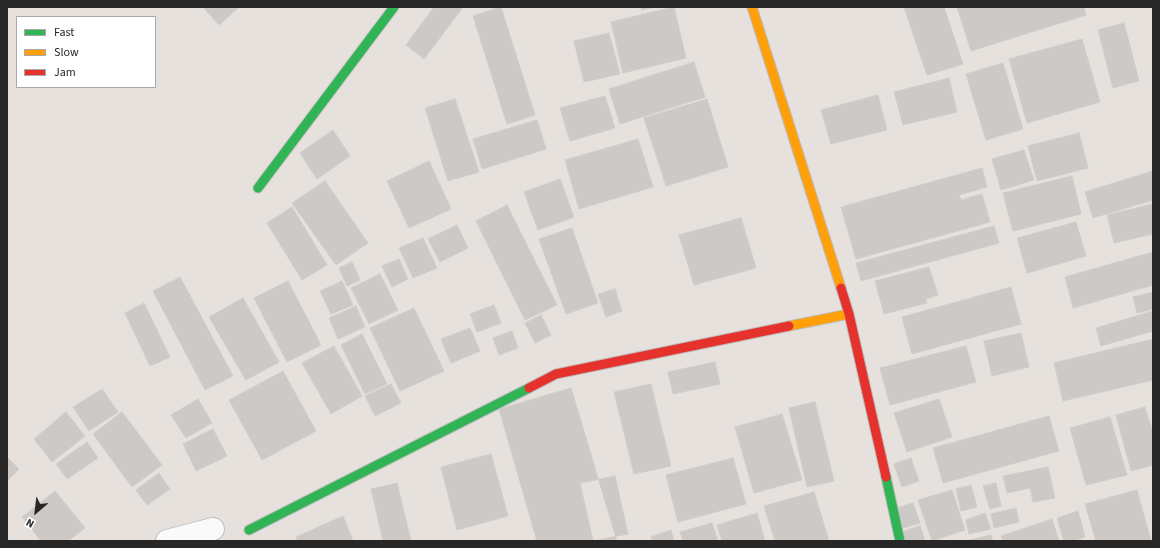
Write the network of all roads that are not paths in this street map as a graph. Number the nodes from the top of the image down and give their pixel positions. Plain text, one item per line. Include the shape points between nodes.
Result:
1 (394, 7) edge
2 (752, 7) edge
3 (258, 188) dead end
4 (850, 314) junction
5 (213, 529) dead end
6 (249, 530) dead end
7 (167, 541) edge
8 (900, 541) edge

1 - 3 street
2 - 4 street
4 - 6 street via 556,374
4 - 8 street
5 - 7 street

